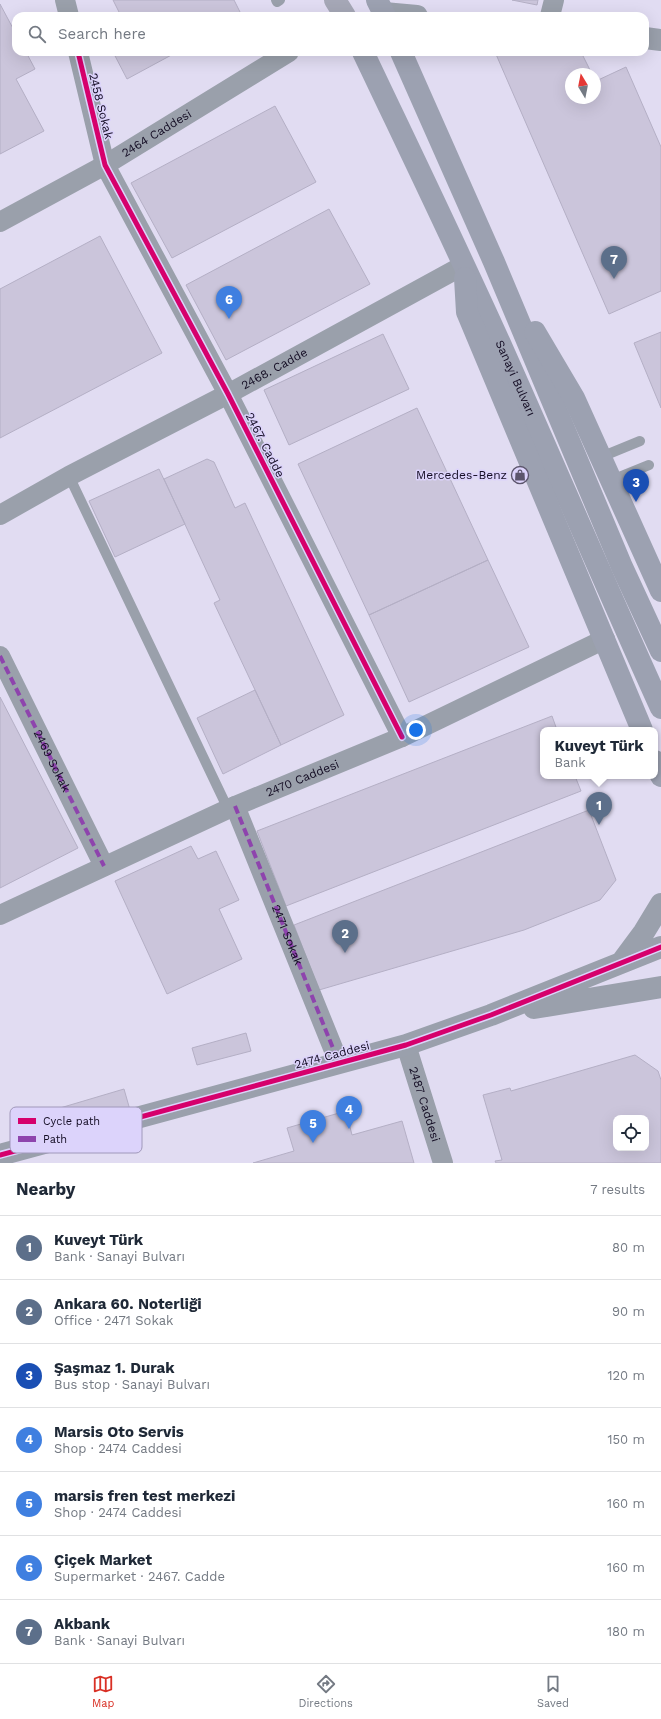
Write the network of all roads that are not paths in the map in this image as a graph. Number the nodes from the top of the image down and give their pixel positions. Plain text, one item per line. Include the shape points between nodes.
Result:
1 (65, 0) edge
2 (276, 0) edge
3 (280, 0) edge
4 (337, 0) edge
5 (554, 0) edge
6 (384, 7) edge
7 (68, 12) edge
8 (343, 12) edge
9 (402, 12) edge
10 (551, 12) edge
11 (649, 38) edge
12 (661, 40) edge
13 (79, 56) edge
14 (282, 56) edge
15 (365, 56) edge
16 (403, 56) edge
17 (105, 165) junction
18 (0, 222) edge
19 (494, 262) junction
20 (464, 265) junction
21 (228, 394) junction
22 (640, 440) dead end
23 (601, 457) junction
24 (649, 464) dead end
25 (69, 476) junction
26 (612, 480) junction
27 (0, 515) edge
28 (661, 592) edge
29 (604, 639) junction
30 (661, 651) edge
31 (0, 656) edge
32 (661, 708) edge
33 (641, 727) edge
34 (402, 737) junction
35 (231, 807) junction
36 (104, 866) junction
37 (661, 904) edge
38 (0, 915) edge
39 (661, 947) edge
40 (621, 963) junction
41 (661, 987) edge
42 (491, 1015) junction
43 (406, 1045) junction
44 (339, 1063) junction
45 (142, 1116) edge
46 (10, 1152) edge
47 (0, 1155) edge
48 (444, 1163) edge

1 - 7 street
2 - 3 lane
4 - 8 highway
5 - 10 street
6 - 9 street
11 - 12 street
13 - 17 street, 2458 Sokak
14 - 17 street, 2464 Caddesi
15 - 20 main road, Sanayi Bulvarı
16 - 19 main road, Sanayi Bulvarı
17 - 18 street, 2464 Caddesi
17 - 21 street, 2467. Cadde
19 - 23 main road via 574,398
19 - 30 main road, Sanayi Bulvarı via 622,567
20 - 21 street, 2468. Cadde
20 - 29 main road via 467,312
20 - 32 main road, Sanayi Bulvarı
21 - 25 street, 2468. Cadde
21 - 34 street, 2467. Cadde
22 - 23 lane
23 - 26 main road
24 - 26 lane
25 - 27 street, 2468. Cadde
25 - 35 lane
26 - 28 main road
29 - 33 main road
29 - 34 street, 2470 Caddesi
31 - 36 street, 2469 Sokak
34 - 35 street, 2470 Caddesi
35 - 36 street, 2470 Caddesi
35 - 44 street, 2471 Sokak
36 - 38 street, 2470 Caddesi
37 - 40 street
39 - 40 street, 2474 Caddesi
40 - 42 street, 2474 Caddesi
41 - 42 street, 2474 Caddesi
42 - 43 street, 2474 Caddesi
43 - 44 street, 2474 Caddesi
43 - 48 street, 2487 Caddesi
44 - 45 street, 2474 Caddesi
46 - 47 street, 2474 Caddesi

